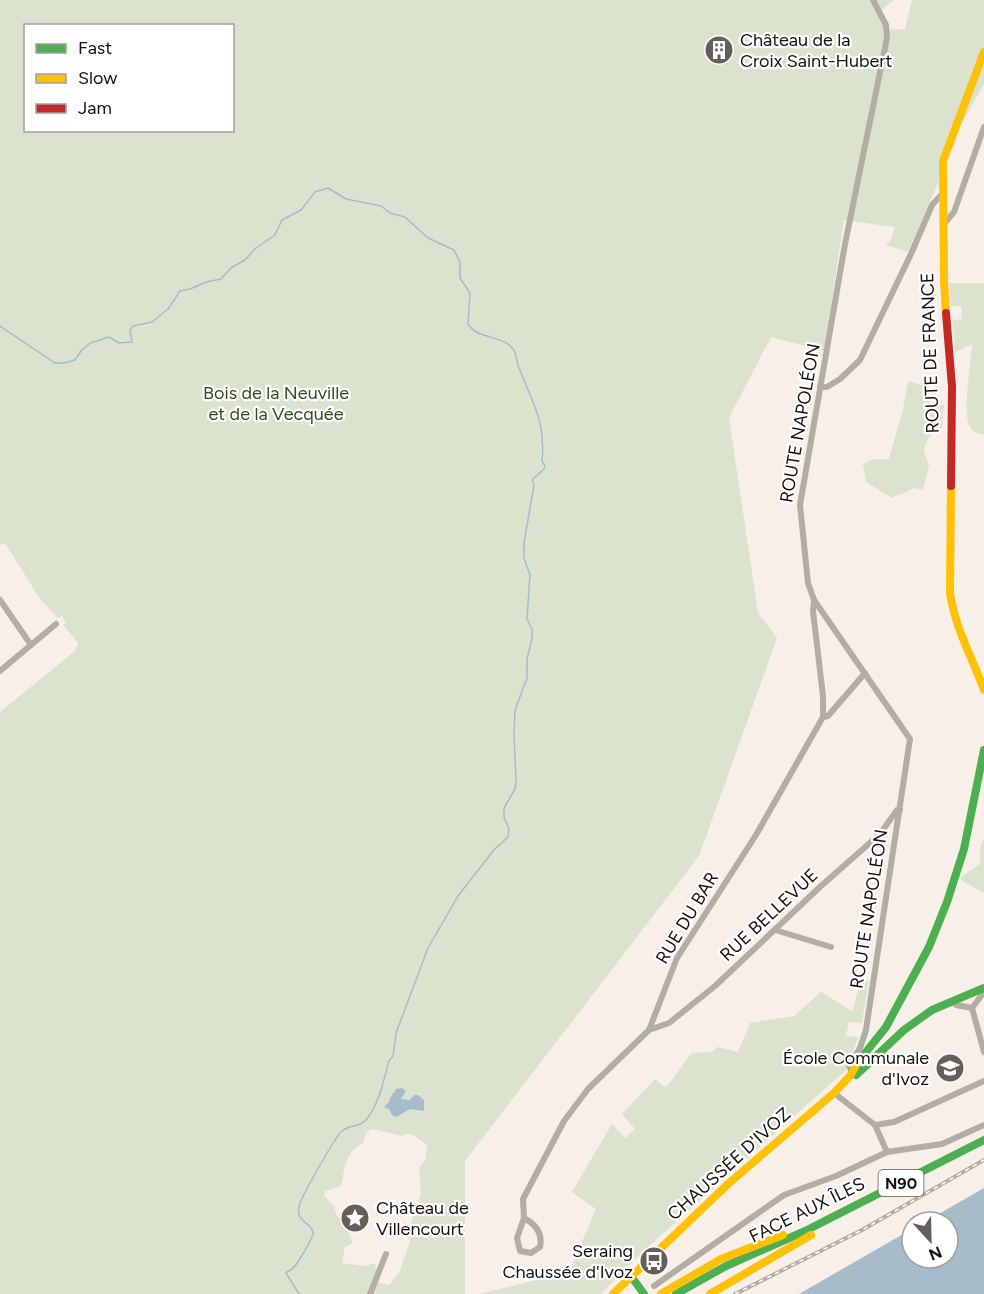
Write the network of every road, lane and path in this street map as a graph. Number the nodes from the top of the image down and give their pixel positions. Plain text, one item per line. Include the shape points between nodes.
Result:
1 (873, 0) edge
2 (984, 52) edge
3 (984, 127) edge
4 (942, 194) junction
5 (943, 226) junction
6 (820, 387) junction
7 (0, 600) edge
8 (814, 600) junction
9 (56, 624) dead end
10 (31, 645) junction
11 (0, 671) edge
12 (865, 673) junction
13 (984, 690) edge
14 (823, 717) junction
15 (984, 750) edge
16 (900, 810) junction
17 (775, 930) junction
18 (831, 947) dead end
19 (984, 988) edge
20 (984, 992) edge
21 (952, 1001) junction
22 (972, 1008) junction
23 (649, 1030) junction
24 (984, 1052) edge
25 (852, 1071) junction
26 (984, 1081) edge
27 (834, 1093) junction
28 (875, 1125) junction
29 (984, 1125) edge
30 (984, 1140) edge
31 (984, 1148) edge
32 (887, 1152) junction
33 (524, 1218) junction
34 (818, 1227) junction
35 (386, 1254) dead end
36 (632, 1276) junction
37 (654, 1286) dead end
38 (370, 1294) edge
39 (613, 1294) edge
40 (645, 1294) edge
41 (661, 1294) edge
42 (676, 1294) edge
43 (687, 1294) edge
44 (710, 1294) edge

1 - 6 street, ROUTE NAPOLÉON via 886,25 887,39
2 - 4 main road, ROUTE DE FRANCE via 945,153
3 - 5 street via 954,212
4 - 5 main road, ROUTE DE FRANCE
4 - 6 street via 932,205 863,354 840,379
5 - 13 main road, ROUTE DE FRANCE via 952,387 950,593 959,634
6 - 8 street, ROUTE NAPOLÉON via 799,512 808,583
7 - 10 street
8 - 12 street, ROUTE NAPOLÉON
8 - 14 street
9 - 10 street
10 - 11 street
12 - 14 street, RUE DU BAR
12 - 16 street, ROUTE NAPOLÉON via 910,739
14 - 23 street, RUE DU BAR via 756,835 677,958
15 - 25 main road via 964,849 936,931 893,1017
16 - 17 street, RUE BELLEVUE via 880,834
16 - 25 street, ROUTE NAPOLÉON via 866,1030 849,1066
17 - 18 street
17 - 23 street, RUE BELLEVUE via 669,1023
19 - 21 main road, CHAUSSÉE D'IVOZ
20 - 22 street
21 - 22 street
21 - 25 main road, CHAUSSÉE D'IVOZ via 915,1022 856,1075
22 - 24 street
23 - 33 street, RUE DU BAR via 573,1106 525,1192
25 - 27 main road, CHAUSSÉE D'IVOZ
26 - 28 street via 894,1122
27 - 28 street
27 - 36 main road, CHAUSSÉE D'IVOZ via 728,1184
28 - 32 street
29 - 32 street via 942,1144
30 - 34 main road, FACE AUX ÎLES / N90
31 - 34 main road, FACE AUX ÎLES / N90 via 926,1179
32 - 37 street via 784,1195
33 - 33 street, RUE DU BAR via 517,1238 520,1251 531,1253 538,1250 541,1239 535,1226
34 - 41 main road via 759,1243
34 - 42 main road, FACE AUX ÎLES / N90 via 738,1261
34 - 43 main road, FACE AUX ÎLES / N90
34 - 44 main road
35 - 38 street
36 - 39 main road, CHAUSSÉE D'IVOZ
36 - 40 main road

